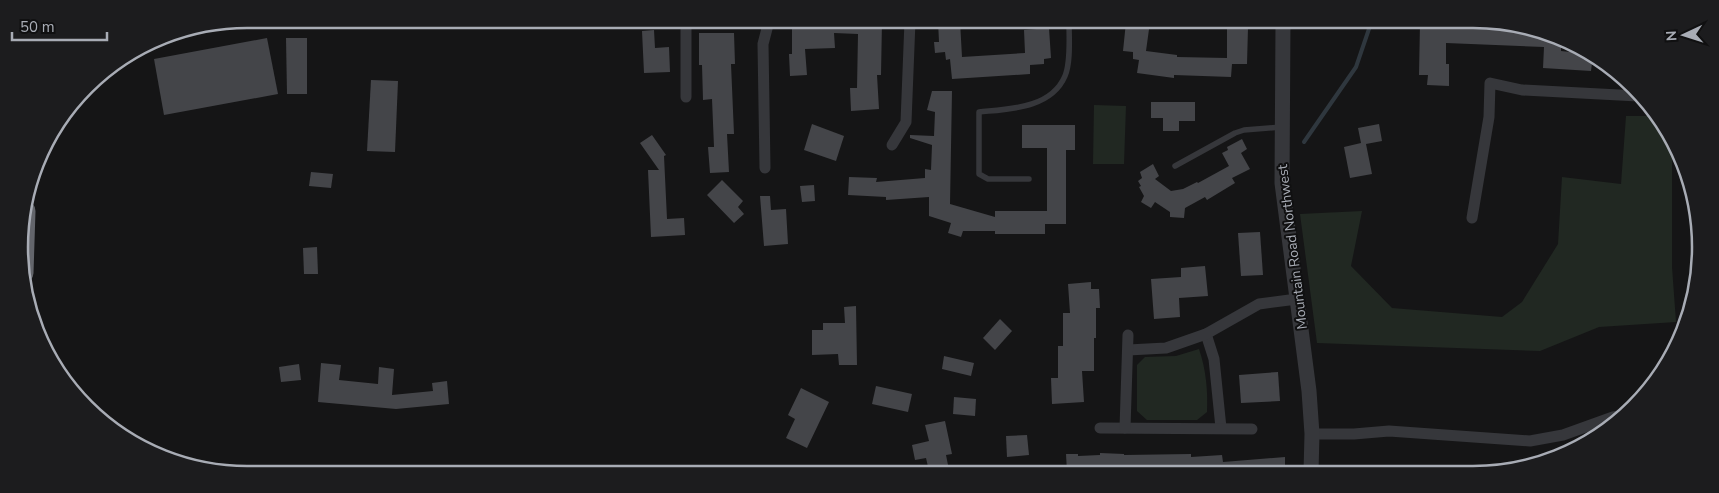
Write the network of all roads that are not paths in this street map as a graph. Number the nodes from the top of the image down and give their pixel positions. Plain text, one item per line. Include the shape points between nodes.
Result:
1 (686, 28) edge
2 (767, 28) edge
3 (910, 28) edge
4 (1069, 28) edge
5 (1283, 28) edge
6 (1631, 96) edge
7 (686, 97) dead end
8 (1281, 127) junction
9 (892, 145) dead end
10 (1175, 166) dead end
11 (765, 168) dead end
12 (1029, 178) dead end
13 (1472, 218) dead end
14 (1297, 299) junction
15 (1206, 334) junction
16 (1128, 335) dead end
17 (1128, 350) junction
18 (1607, 419) edge
19 (1100, 428) dead end
20 (1125, 428) junction
21 (1221, 428) junction
22 (1252, 429) dead end
23 (1312, 434) junction
24 (1311, 466) edge

1 - 7 street
2 - 11 street via 763,44
3 - 9 street via 906,122
4 - 12 lane via 1065,77 1053,93 1034,104 979,112 979,174 988,179
5 - 8 street, Mountain Road Northwest
6 - 13 street via 1522,90 1490,83 1489,117
8 - 10 lane via 1235,133
8 - 14 street, Mountain Road Northwest via 1282,183
14 - 15 street via 1259,304
14 - 23 street, Mountain Road Northwest
15 - 17 street via 1166,348
15 - 21 street via 1214,359
16 - 17 street
17 - 20 street
18 - 23 street via 1563,435 1530,441 1389,431
19 - 20 street
20 - 21 street
21 - 22 street
23 - 24 street, Mountain Road Northwest

